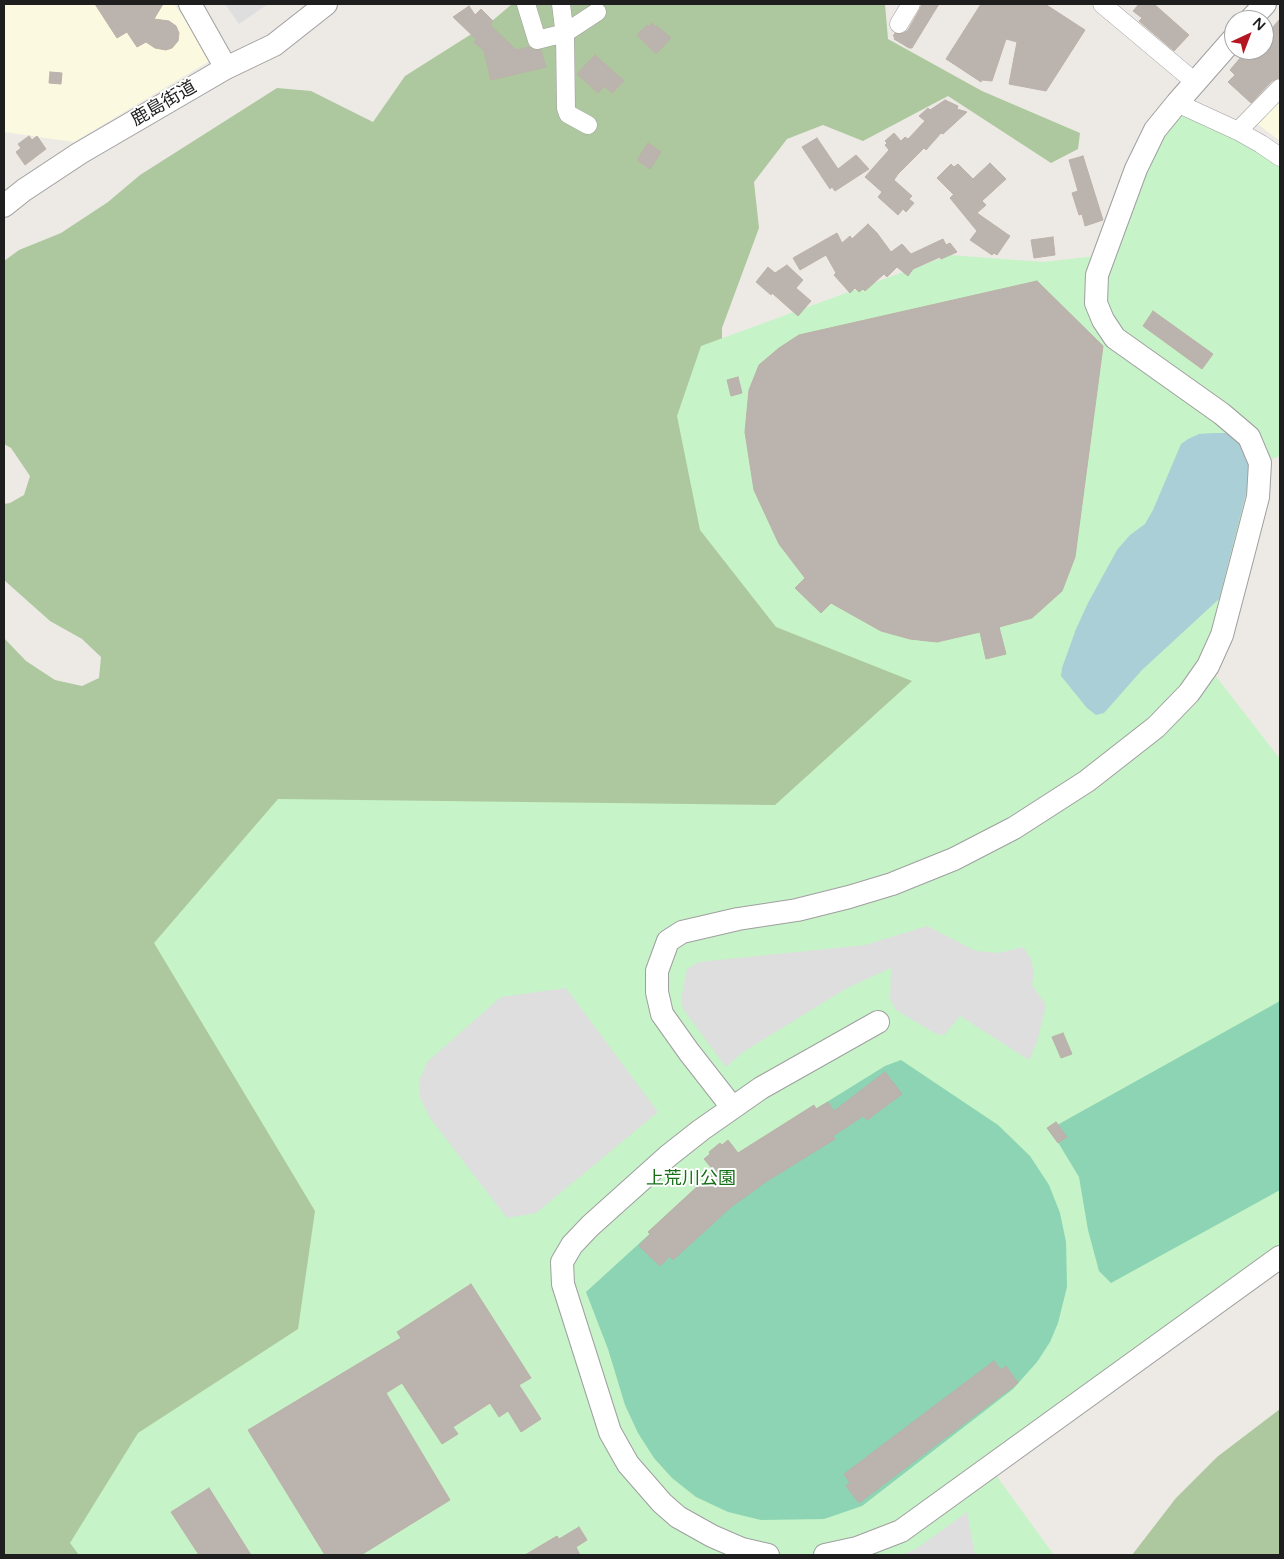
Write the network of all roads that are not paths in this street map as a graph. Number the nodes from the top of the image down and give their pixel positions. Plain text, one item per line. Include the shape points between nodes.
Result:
1 (190, 4) edge
2 (326, 4) edge
3 (526, 4) edge
4 (561, 4) edge
5 (911, 4) edge
6 (1102, 4) edge
7 (597, 12) dead end
8 (899, 24) dead end
9 (565, 33) junction
10 (1224, 49) edge
11 (226, 68) junction
12 (1195, 82) junction
13 (1280, 88) edge
14 (1177, 103) junction
15 (588, 125) dead end
16 (1238, 132) junction
17 (1280, 157) edge
18 (4, 206) edge
19 (878, 1022) dead end
20 (732, 1107) junction
21 (1280, 1257) edge
22 (768, 1555) edge
23 (825, 1555) edge

1 - 11 street
2 - 11 street, 鹿島街道 via 274,45
3 - 9 street via 537,40
4 - 9 street
5 - 8 street
6 - 12 street
7 - 9 street
9 - 15 street via 566,108 568,114
10 - 12 street
11 - 18 street, 鹿島街道 via 80,153
12 - 14 street
13 - 16 street
14 - 16 street
14 - 20 street via 1156,130 1136,170 1098,275 1096,304 1115,338 1249,437 1260,463 1258,497 1222,635 1212,658 1190,693 1156,727 1087,781 1014,828 954,859 892,884 796,910 682,932 668,941 657,971 662,1014
16 - 17 street
19 - 20 street
20 - 22 street via 668,1156 590,1226 572,1245 562,1262 563,1284 610,1432 628,1464 678,1517 742,1549
21 - 23 street via 901,1531 857,1548

